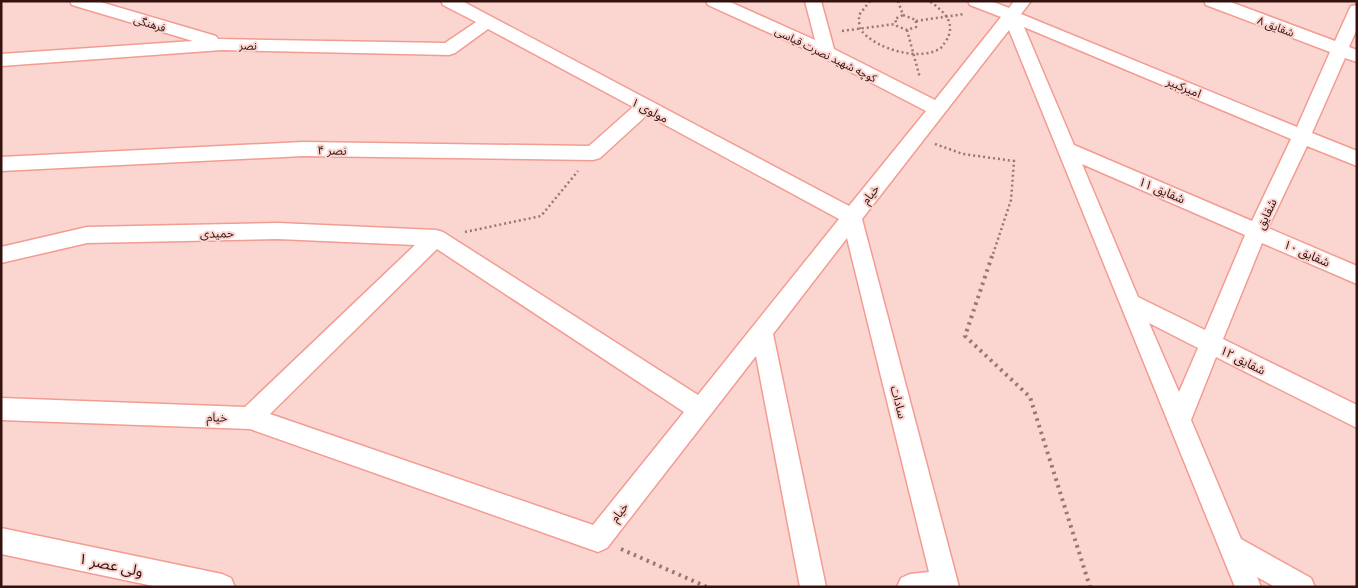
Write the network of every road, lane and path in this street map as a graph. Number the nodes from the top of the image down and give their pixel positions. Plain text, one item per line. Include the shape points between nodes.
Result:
1 (78, 1) edge
2 (449, 1) edge
3 (714, 1) edge
4 (813, 1) edge
5 (870, 1) edge
6 (898, 1) edge
7 (928, 1) edge
8 (976, 1) edge
9 (1212, 1) edge
10 (1017, 9) edge
11 (1357, 10) edge
12 (903, 15) junction
13 (948, 18) junction
14 (916, 21) junction
15 (487, 22) junction
16 (895, 24) junction
17 (861, 29) junction
18 (907, 30) junction
19 (222, 44) junction
20 (826, 52) junction
21 (913, 53) junction
22 (1348, 53) edge
23 (1, 60) edge
24 (646, 108) junction
25 (937, 109) junction
26 (915, 136) junction
27 (1302, 136) junction
28 (1066, 150) junction
29 (593, 154) junction
30 (1357, 159) edge
31 (1, 164) edge
32 (852, 217) junction
33 (1258, 231) junction
34 (436, 238) junction
35 (1, 255) edge
36 (1357, 275) edge
37 (1130, 302) junction
38 (762, 331) junction
39 (1211, 343) junction
40 (1, 409) edge
41 (700, 409) junction
42 (1357, 417) edge
43 (250, 418) junction
44 (1179, 420) junction
45 (598, 539) junction
46 (1, 541) edge
47 (1233, 549) junction
48 (946, 585) edge
49 (222, 587) edge
50 (707, 587) edge
51 (813, 587) edge
52 (910, 587) edge
53 (1090, 587) edge
54 (1248, 587) edge
55 (1302, 587) edge

1 - 19 street, فرهنگی
2 - 15 street, مولوی ۱
3 - 20 street, کوچه شهید نصرت قیاسی
4 - 20 street
5 - 17 path via 859,15
6 - 12 path
7 - 13 path
8 - 10 street, امیرکبیر
9 - 22 street, شقایق ۸
10 - 25 street, خیام
10 - 27 street, امیرکبیر
10 - 28 street
11 - 22 street, شقایق
12 - 14 path
12 - 16 path via 897,17
13 - 14 path
13 - 21 path via 952,27 950,37 943,45 932,51
14 - 18 path via 916,26
15 - 19 street, نصر via 449,49
15 - 24 street, مولوی ۱
16 - 17 path
16 - 18 path
17 - 21 path via 874,43 887,50
18 - 21 path
19 - 23 street, نصر
20 - 25 street, کوچه شهید نصرت قیاسی
22 - 27 street, شقایق
24 - 29 street
24 - 32 street, مولوی ۱
25 - 26 street, خیام
26 - 32 street, خیام
26 - 53 path via 963,154 1014,161 1011,200 965,336 1030,397
27 - 30 street, امیرکبیر
27 - 33 street, شقایق
28 - 33 street, شقایق ۱۱
28 - 37 street
29 - 31 street, نصر ۴ via 303,149
29 - 34 path via 541,216
32 - 38 street, خیام
32 - 48 street, سادات
33 - 36 street, شقایق ۱۰
33 - 39 street, شقایق
34 - 35 street, حمیدی via 278,231 87,235
34 - 41 street
34 - 43 street
37 - 39 street, شقایق ۱۲
37 - 44 street
38 - 41 street, خیام
38 - 51 street
39 - 42 street, شقایق ۱۲
39 - 44 street, شقایق
40 - 43 street, خیام
41 - 45 street, خیام
43 - 45 street, خیام
44 - 47 street
45 - 50 path
46 - 49 street, ولی عصر ۱
47 - 54 street
47 - 55 street
48 - 52 street

